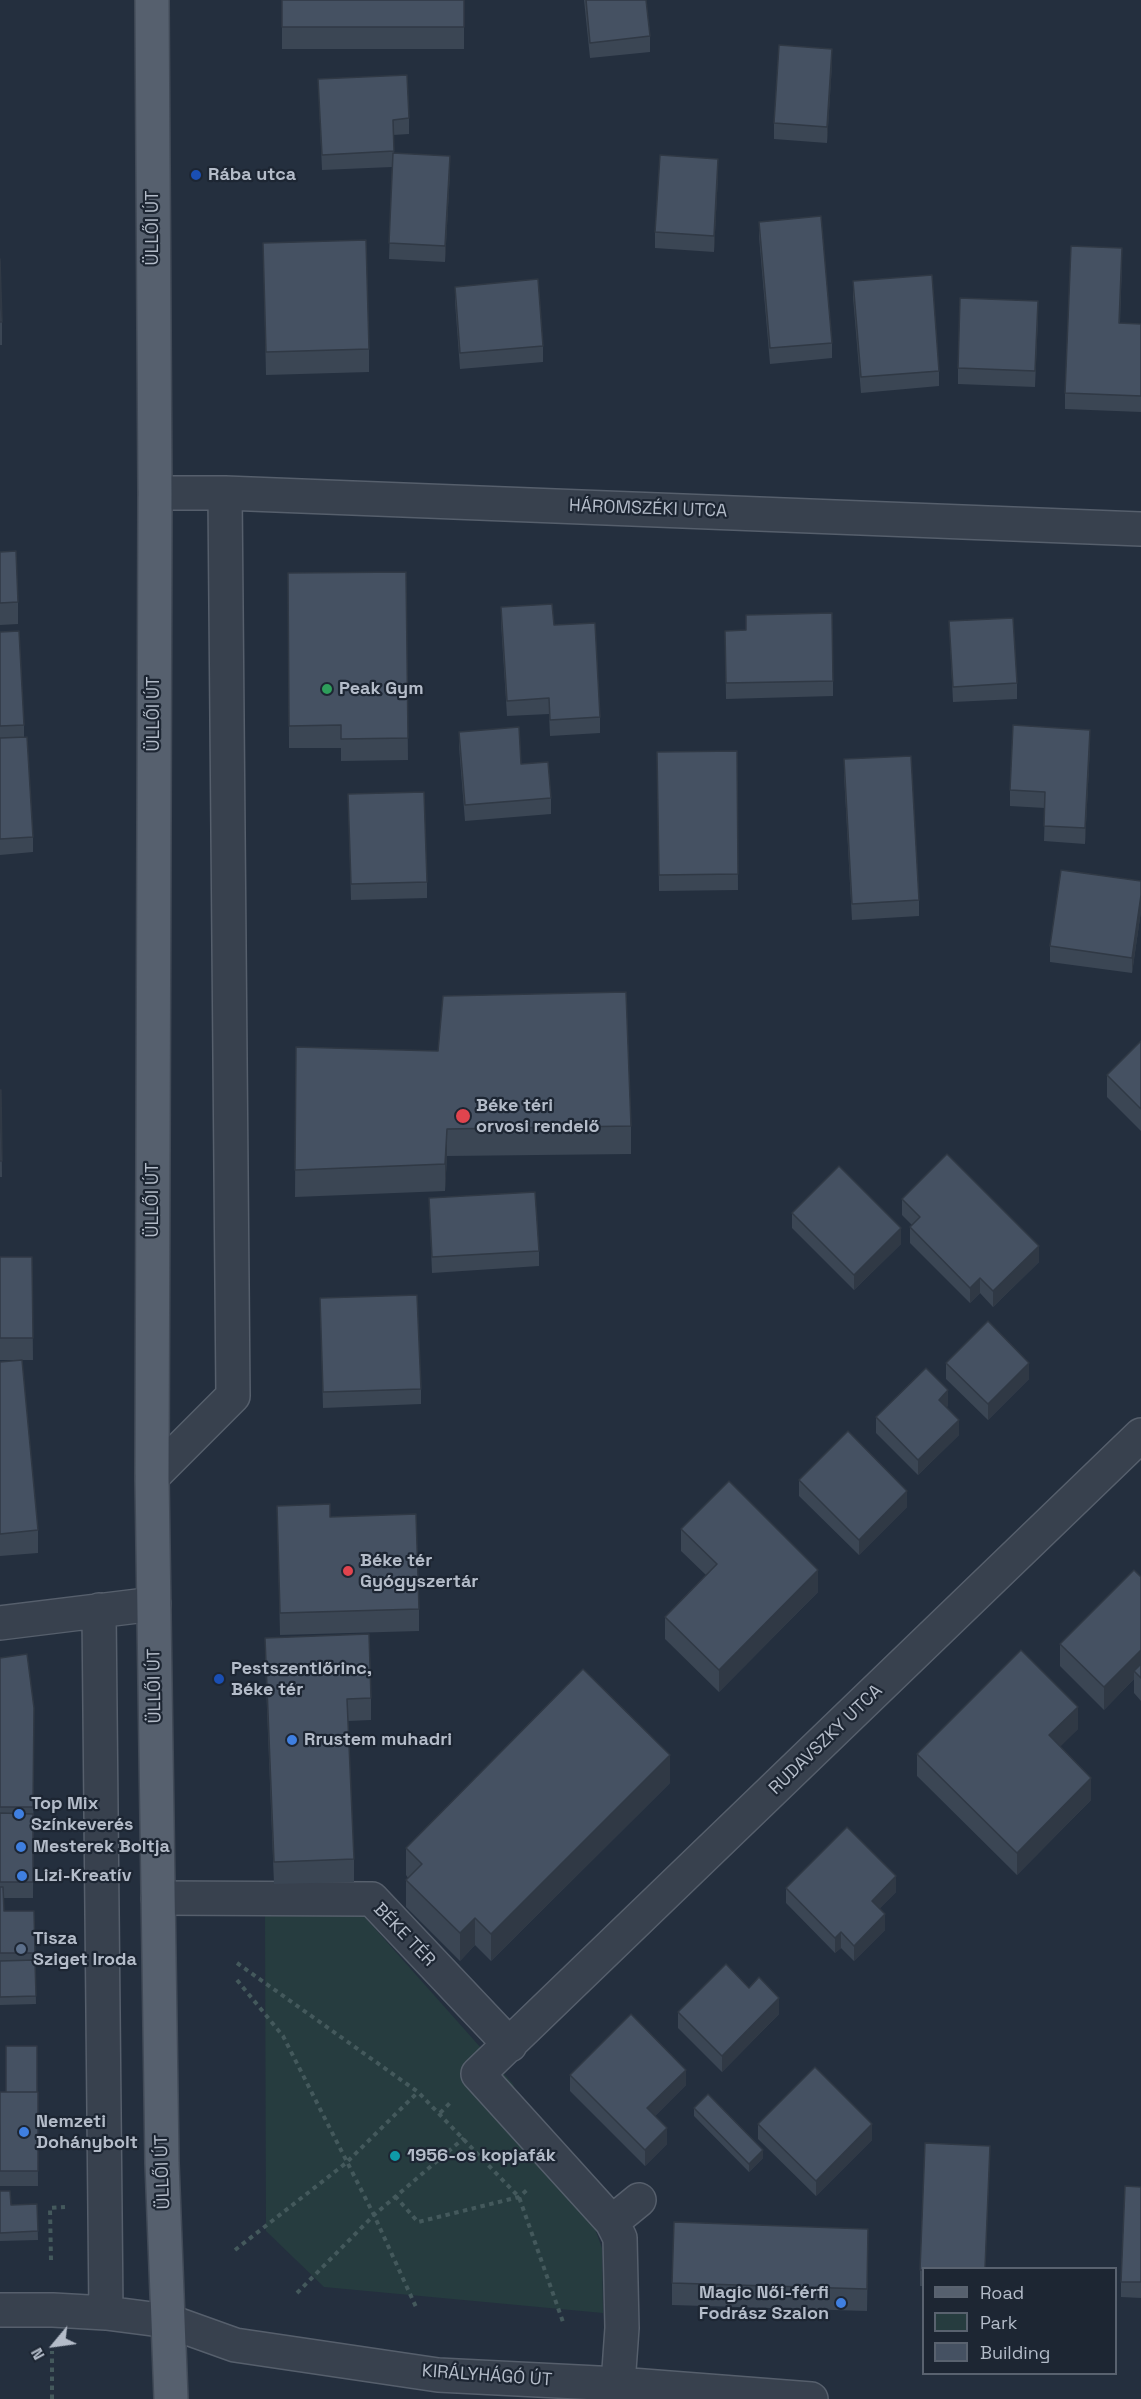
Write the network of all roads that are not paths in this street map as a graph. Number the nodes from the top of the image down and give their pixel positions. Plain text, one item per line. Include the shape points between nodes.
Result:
1 (152, 0) edge
2 (225, 492) junction
3 (155, 493) junction
4 (1141, 529) edge
5 (1141, 1435) edge
6 (152, 1477) junction
7 (154, 1604) junction
8 (99, 1610) junction
9 (0, 1623) edge
10 (158, 1898) junction
11 (510, 2045) junction
12 (639, 2200) dead end
13 (612, 2222) junction
14 (0, 2310) edge
15 (105, 2313) junction
16 (168, 2321) junction
17 (618, 2384) junction
18 (171, 2399) edge
19 (811, 2399) edge

1 - 3 main road, ÜLLŐI ÚT
2 - 3 street, HÁROMSZÉKI UTCA
2 - 4 street, HÁROMSZÉKI UTCA
2 - 6 street via 233,1396
3 - 6 main road, ÜLLŐI ÚT
5 - 11 street, RUDAVSZKY UTCA
6 - 7 main road, ÜLLŐI ÚT
7 - 8 street
7 - 10 main road, ÜLLŐI ÚT
8 - 9 street
8 - 15 street
10 - 11 street, BÉKE TÉR via 372,1899
10 - 16 main road, ÜLLŐI ÚT
11 - 13 street, RUDAVSZKY UTCA via 478,2074
12 - 13 street
13 - 17 street via 620,2238 622,2328
14 - 15 street, KIRÁLYHÁGÓ ÚT
15 - 16 street, KIRÁLYHÁGÓ ÚT
16 - 17 street, KIRÁLYHÁGÓ ÚT via 234,2345 438,2375
16 - 18 main road, ÜLLŐI ÚT
17 - 19 street, KIRÁLYHÁGÓ ÚT

